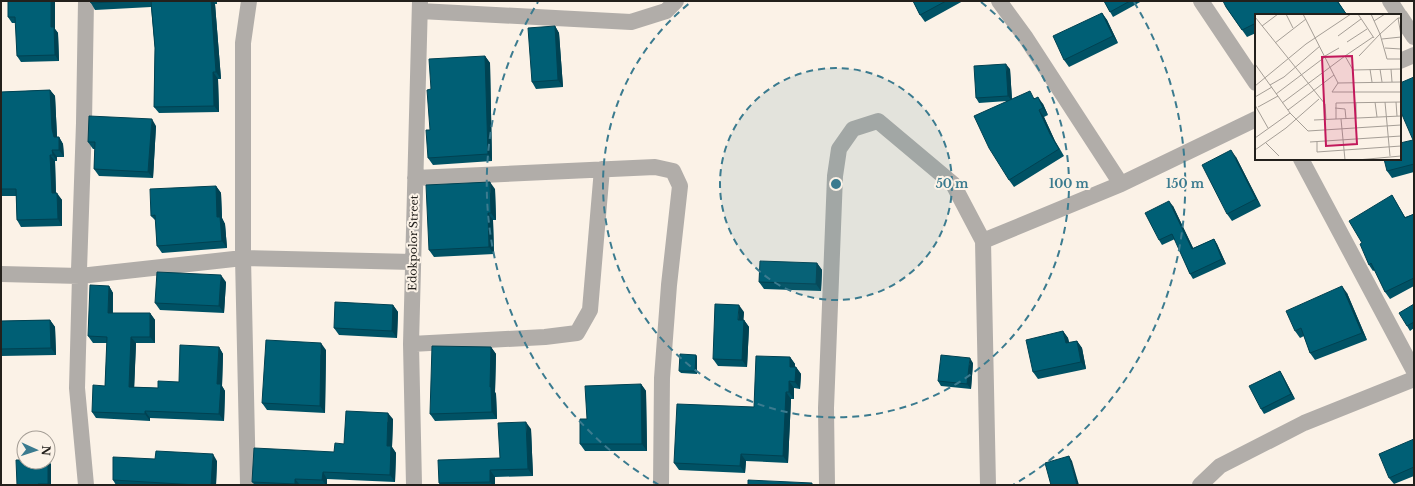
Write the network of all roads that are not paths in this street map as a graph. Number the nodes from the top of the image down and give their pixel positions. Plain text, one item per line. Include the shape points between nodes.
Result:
1 (86, 1) edge
2 (249, 1) edge
3 (676, 1) edge
4 (999, 1) edge
5 (1201, 1) edge
6 (1390, 1) edge
7 (420, 6) edge
8 (1399, 14) edge
9 (1401, 18) edge
10 (1414, 37) edge
11 (1414, 55) edge
12 (1401, 61) edge
13 (1255, 82) edge
14 (1255, 119) edge
15 (1302, 160) edge
16 (602, 169) junction
17 (415, 178) junction
18 (1121, 184) junction
19 (983, 241) junction
20 (243, 258) junction
21 (413, 262) junction
22 (1, 274) edge
23 (80, 276) junction
24 (411, 344) junction
25 (1414, 372) edge
26 (1414, 379) edge
27 (86, 485) edge
28 (248, 485) edge
29 (414, 485) edge
30 (661, 485) edge
31 (827, 485) edge
32 (988, 485) edge
33 (1200, 485) edge

1 - 23 street
2 - 20 street via 243,43
3 - 7 street via 666,11 631,22
4 - 18 street
5 - 13 street
6 - 8 street
7 - 17 street, Edokpolor Street
9 - 10 street
11 - 12 street
14 - 18 street
15 - 25 street
16 - 17 street
16 - 24 street via 590,310 577,333
16 - 30 street via 655,167 673,171 680,186 662,378
17 - 21 street, Edokpolor Street
18 - 19 street
19 - 31 street via 953,184 878,121 853,129 838,149 826,408
19 - 32 street
20 - 21 street
20 - 23 street
20 - 28 street
21 - 24 street, Edokpolor Street
22 - 23 street
23 - 27 street via 77,388
24 - 29 street, Edokpolor Street
26 - 33 street via 1304,423 1220,466

